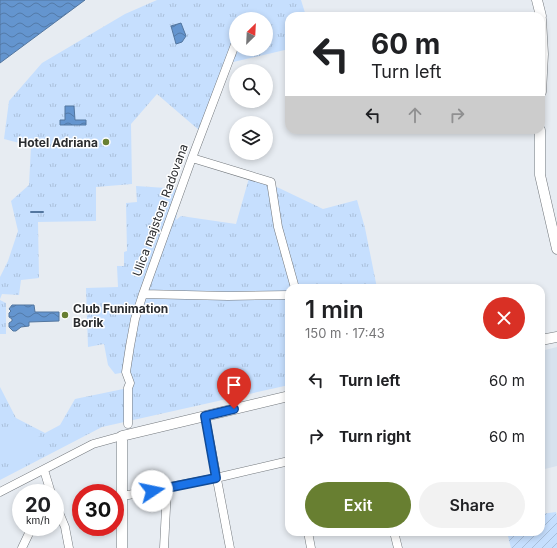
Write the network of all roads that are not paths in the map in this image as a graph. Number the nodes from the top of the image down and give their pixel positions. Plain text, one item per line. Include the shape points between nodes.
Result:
1 (537, 0) edge
2 (540, 12) edge
3 (231, 56) edge
4 (540, 134) edge
5 (192, 158) junction
6 (557, 249) edge
7 (294, 284) edge
8 (143, 294) junction
9 (285, 295) edge
10 (557, 337) edge
11 (545, 339) edge
12 (285, 397) edge
13 (205, 416) junction
14 (128, 424) dead end
15 (122, 436) junction
16 (285, 462) edge
17 (44, 470) junction
18 (216, 478) junction
19 (48, 484) edge
20 (123, 484) edge
21 (167, 488) junction
22 (0, 492) edge
23 (124, 496) edge
24 (64, 527) edge
25 (28, 536) edge
26 (122, 536) edge
27 (309, 536) edge
28 (395, 536) edge
29 (22, 548) edge
30 (69, 548) edge
31 (122, 548) edge
32 (164, 548) edge
33 (230, 548) edge
34 (311, 548) edge
35 (398, 548) edge

1 - 2 street
3 - 5 street, Ulica majstora Radovana
4 - 6 street via 540,175
5 - 7 street via 271,182 278,227
5 - 8 street, Ulica majstora Radovana
8 - 9 street, Ulica majstora Radovana
8 - 14 street via 135,319 126,372 130,383
10 - 11 street
12 - 13 street
13 - 15 street
13 - 18 street
15 - 17 street via 93,444
15 - 20 street
16 - 18 street
17 - 19 street
17 - 22 street
18 - 21 street
18 - 33 street
21 - 23 street
21 - 32 street
24 - 30 street
25 - 29 street
26 - 31 street
27 - 34 street
28 - 35 street

